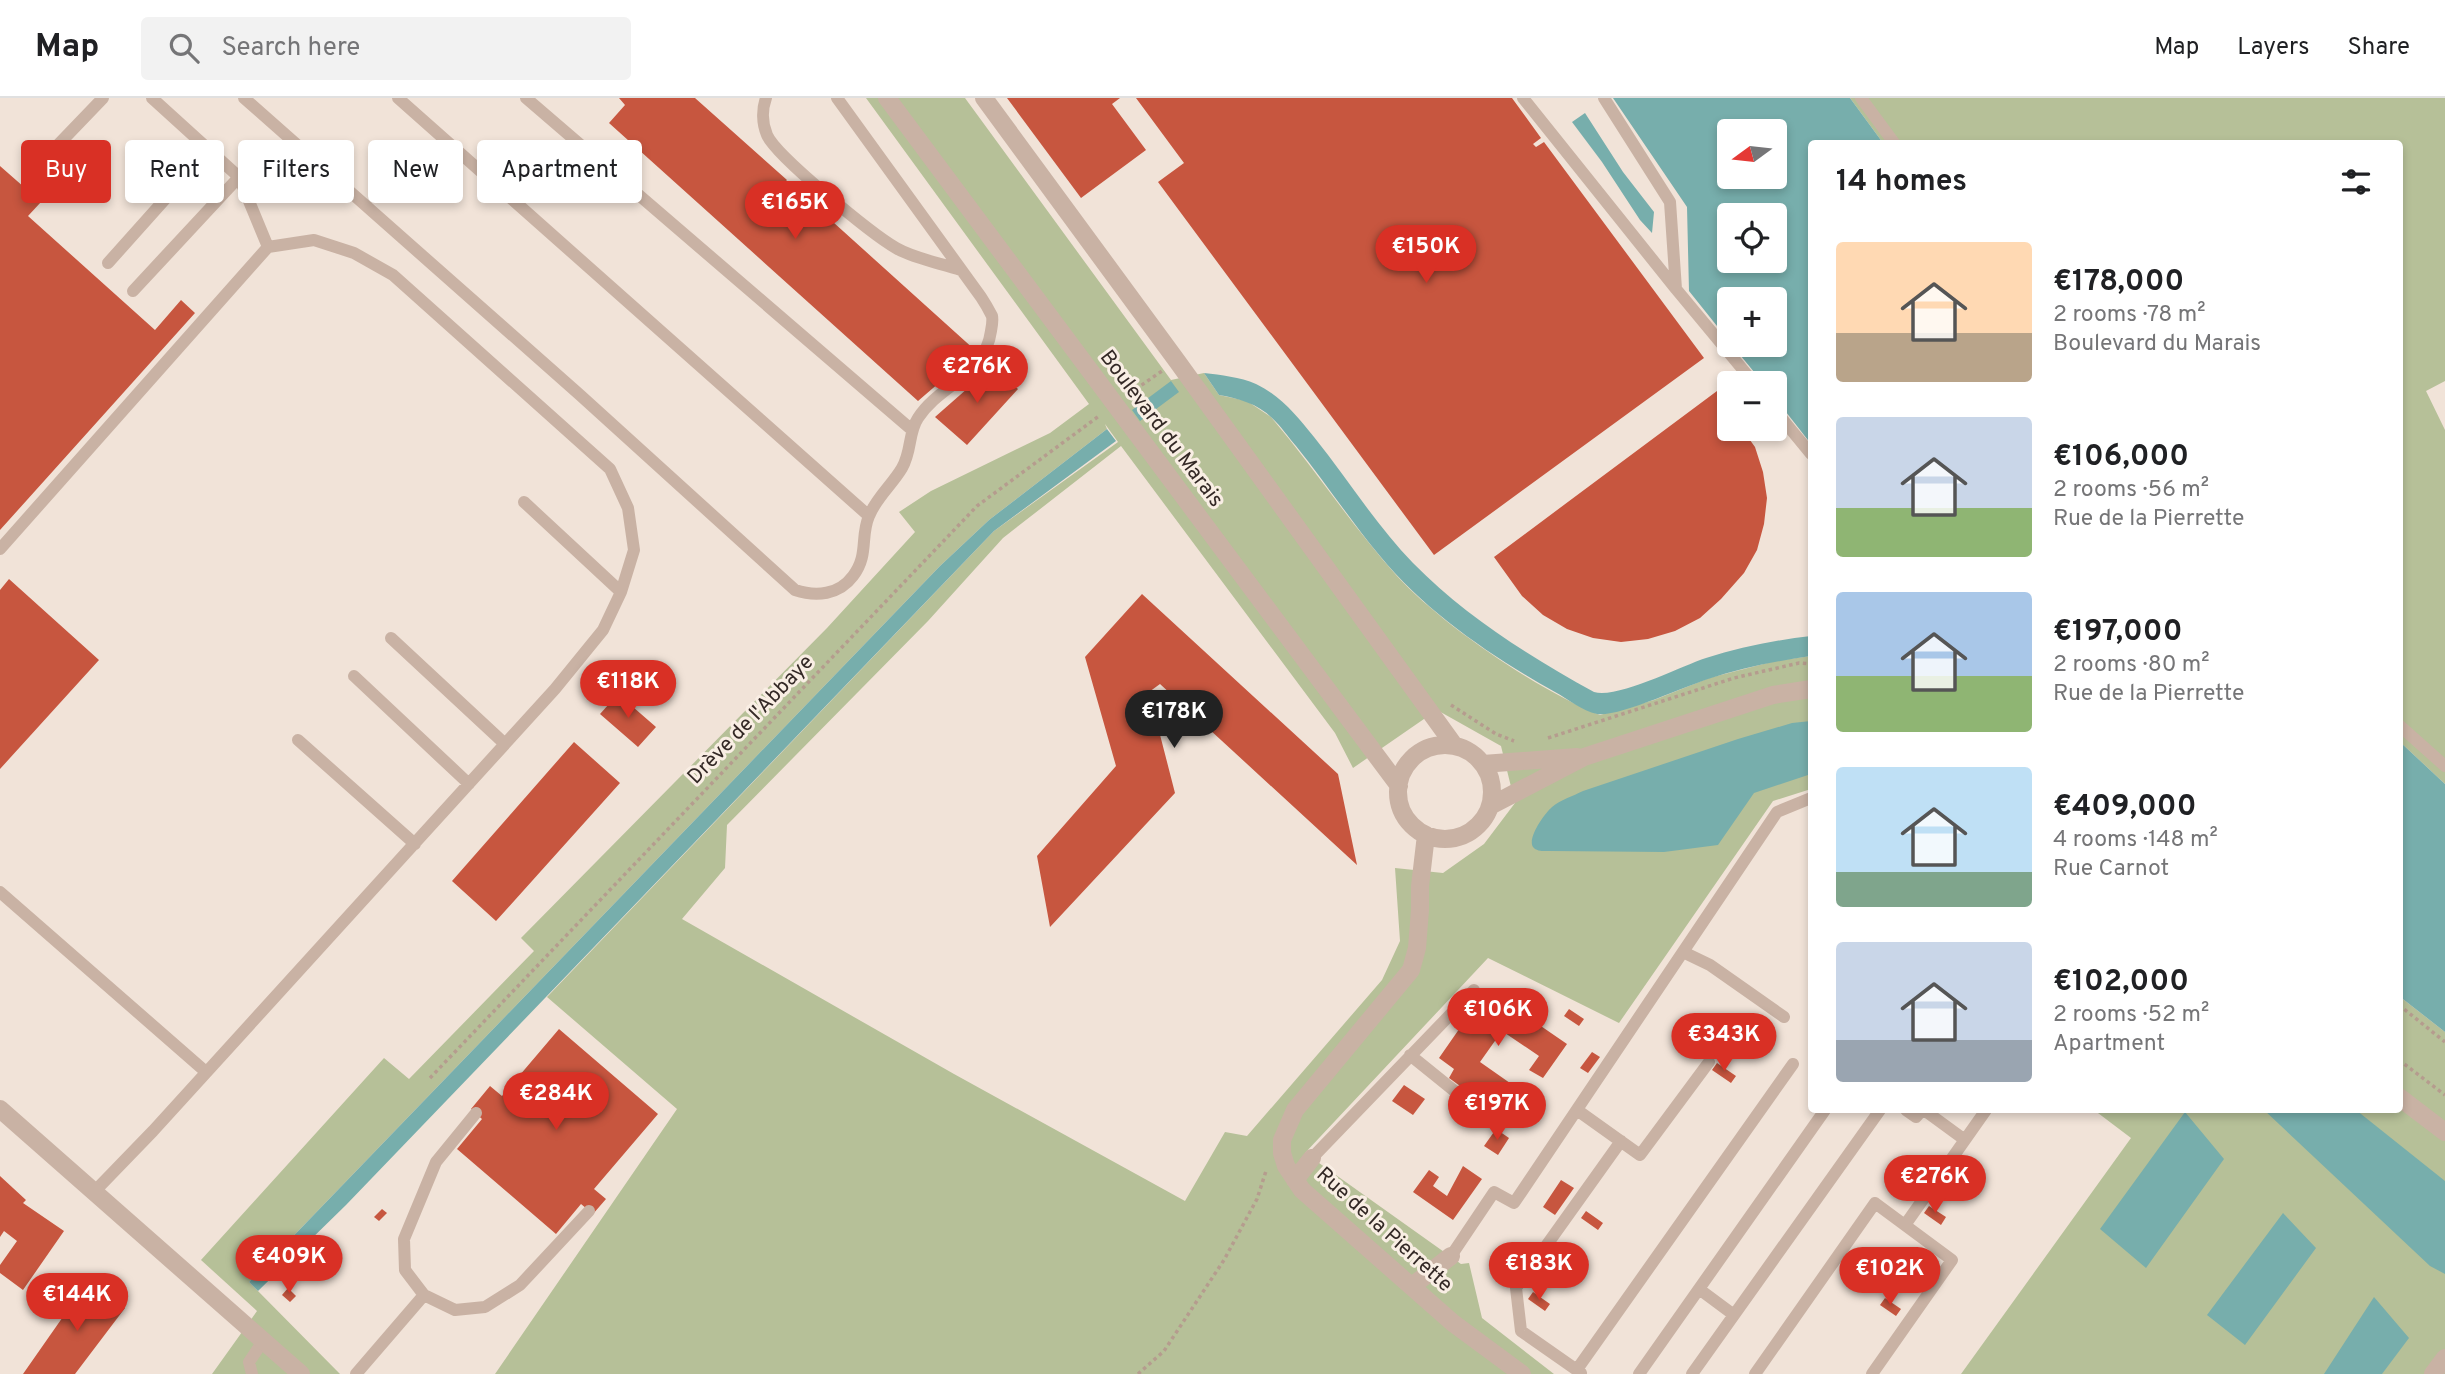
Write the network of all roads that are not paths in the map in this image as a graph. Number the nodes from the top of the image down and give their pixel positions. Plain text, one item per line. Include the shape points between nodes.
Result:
1 (103, 98) edge
2 (152, 98) edge
3 (244, 98) edge
4 (398, 98) edge
5 (526, 98) edge
6 (766, 98) edge
7 (837, 98) edge
8 (887, 98) edge
9 (984, 98) edge
10 (1523, 98) edge
11 (1604, 98) edge
12 (1861, 98) edge
13 (63, 140) edge
14 (198, 140) edge
15 (1892, 140) edge
16 (224, 164) edge
17 (238, 176) edge
18 (238, 178) edge
19 (162, 203) edge
20 (250, 203) edge
21 (268, 247) junction
22 (108, 263) dead end
23 (962, 270) junction
24 (1676, 289) junction
25 (133, 291) dead end
26 (1744, 371) edge
27 (1787, 425) edge
28 (912, 430) junction
29 (1808, 450) edge
30 (524, 502) dead end
31 (869, 516) junction
32 (0, 549) edge
33 (621, 592) junction
34 (391, 638) dead end
35 (354, 676) dead end
36 (1808, 689) edge
37 (2403, 729) edge
38 (298, 740) dead end
39 (505, 744) junction
40 (1454, 745) junction
41 (1584, 757) junction
42 (1483, 764) junction
43 (2445, 766) edge
44 (469, 784) junction
45 (1399, 786) junction
46 (1808, 799) edge
47 (1490, 806) junction
48 (1426, 835) junction
49 (415, 844) junction
50 (0, 891) edge
51 (1683, 952) junction
52 (1474, 990) dead end
53 (1784, 1017) dead end
54 (1410, 1055) junction
55 (1710, 1062) dead end
56 (1793, 1064) dead end
57 (206, 1072) junction
58 (2403, 1100) edge
59 (0, 1108) edge
60 (1577, 1110) junction
61 (476, 1113) dead end
62 (1823, 1113) edge
63 (1878, 1113) edge
64 (1927, 1113) edge
65 (1984, 1113) edge
66 (1507, 1120) dead end
67 (2445, 1132) edge
68 (1965, 1140) junction
69 (1621, 1141) junction
70 (1312, 1158) joint
71 (1295, 1180) junction
72 (93, 1192) junction
73 (589, 1210) dead end
74 (1905, 1225) junction
75 (1451, 1256) joint
76 (1412, 1286) junction
77 (1699, 1289) junction
78 (424, 1295) junction
79 (1734, 1315) junction
80 (263, 1341) junction
81 (2445, 1358) edge
82 (1580, 1371) edge
83 (252, 1374) edge
84 (301, 1374) edge
85 (356, 1374) edge
86 (1522, 1374) edge
87 (1639, 1374) edge
88 (1692, 1374) edge
89 (1755, 1374) edge
90 (1872, 1374) edge
91 (2433, 1374) edge

1 - 13 lane
2 - 14 lane
3 - 31 lane via 795,590 823,594 853,576 865,552
4 - 31 lane
5 - 28 lane
6 - 23 lane via 763,120 767,136 779,151 897,248
7 - 23 lane
8 - 45 street, Boulevard du Marais
9 - 40 street
10 - 24 lane
11 - 24 lane via 1670,202
12 - 15 lane
16 - 17 lane
18 - 25 lane
19 - 22 lane
20 - 21 lane
21 - 32 lane
21 - 33 lane via 314,240 354,253 393,275 610,469 628,508 634,550
23 - 28 lane via 993,318 990,342 977,366 933,401
24 - 26 lane
27 - 29 lane
28 - 31 lane via 911,450 902,469
30 - 33 lane
33 - 39 lane via 603,630
34 - 39 lane
35 - 44 lane
36 - 41 street via 1773,695
37 - 43 lane
38 - 49 lane
39 - 44 lane
40 - 42 street
40 - 45 street via 1438,745 1418,754 1403,771
41 - 42 street
41 - 47 street
42 - 47 street via 1493,792
44 - 49 lane
45 - 48 street via 1404,815
46 - 51 lane via 1777,812
47 - 48 street via 1483,820 1465,834 1442,839
48 - 71 street, Rue de la Pierrette via 1417,948 1411,970 1295,1110 1282,1140 1286,1166
49 - 57 lane
50 - 57 lane
51 - 53 lane via 1710,965
51 - 60 lane
52 - 54 lane
54 - 66 lane via 1462,1097 1474,1099
54 - 70 lane
55 - 69 lane via 1640,1155
56 - 82 lane
57 - 72 lane
58 - 67 street
59 - 72 street
60 - 69 lane
60 - 75 lane via 1514,1203 1494,1192
61 - 78 lane via 436,1162 404,1238 405,1270
62 - 77 lane
63 - 79 lane
64 - 68 lane
65 - 68 lane
68 - 74 lane
69 - 82 lane via 1516,1288 1521,1331
70 - 71 street
71 - 76 street, Rue de la Pierrette
72 - 80 street
73 - 78 lane via 520,1285 485,1307 455,1310
74 - 89 lane via 1875,1203
74 - 90 lane via 1952,1260
75 - 76 street
76 - 86 street, Rue de la Pierrette
77 - 79 lane
77 - 87 lane
78 - 85 lane
79 - 88 lane
80 - 83 lane via 249,1363
80 - 84 street
81 - 91 street

